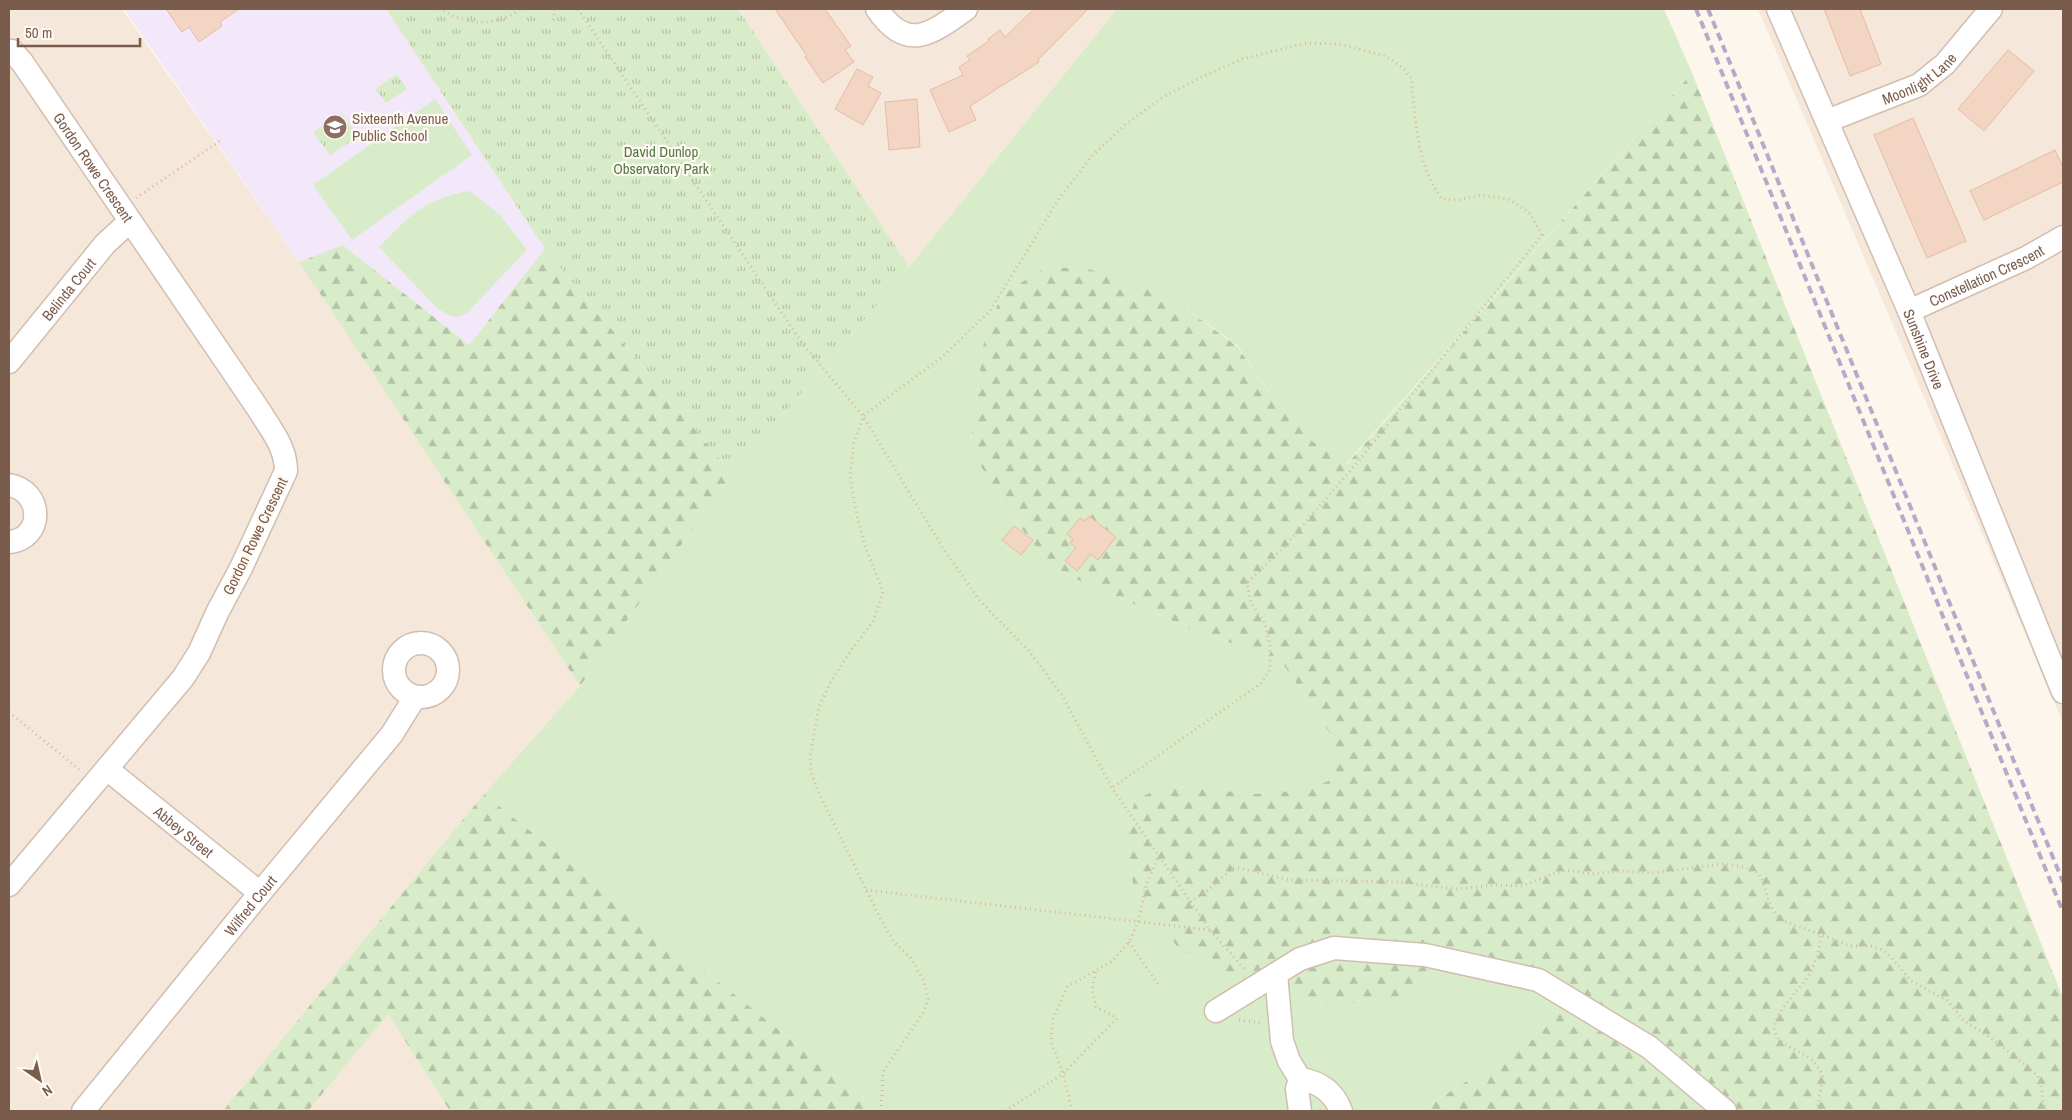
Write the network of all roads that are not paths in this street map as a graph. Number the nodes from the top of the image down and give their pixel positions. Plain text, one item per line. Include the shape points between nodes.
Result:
1 (877, 9) edge
2 (966, 9) edge
3 (1778, 9) edge
4 (1991, 9) edge
5 (9, 51) edge
6 (1827, 121) junction
7 (126, 214) junction
8 (2063, 237) edge
9 (1909, 311) junction
10 (9, 362) edge
11 (9, 485) edge
12 (9, 542) edge
13 (2063, 692) edge
14 (415, 697) dead end
15 (107, 769) junction
16 (9, 885) edge
17 (260, 892) junction
18 (1267, 980) junction
19 (1226, 1015) road end
20 (1300, 1080) junction
21 (83, 1111) edge
22 (1300, 1111) edge
23 (1341, 1111) edge
24 (1724, 1111) edge

1 - 2 street via 886,22 903,34 918,36 938,29
3 - 6 street, Sunshine Drive
4 - 6 street, Moonlight Lane via 1945,64 1919,86
5 - 7 street, Gordon Rowe Crescent via 22,62
6 - 9 street, Sunshine Drive
7 - 10 street, Belinda Court
7 - 15 street, Gordon Rowe Crescent via 277,439 286,457 286,471 199,653 183,678
8 - 9 street, Constellation Crescent via 2026,258
9 - 13 street, Sunshine Drive
11 - 12 street via 31,498 35,515 28,532
14 - 17 street, Wilfred Court via 392,734
15 - 16 street, Gordon Rowe Crescent
15 - 17 street, Abbey Street
17 - 21 street, Wilfred Court
18 - 19 street
18 - 20 street via 1282,1041
18 - 24 street via 1300,959 1334,948 1425,955 1538,980 1649,1047
20 - 22 street via 1297,1089
20 - 23 street via 1319,1084 1333,1097

